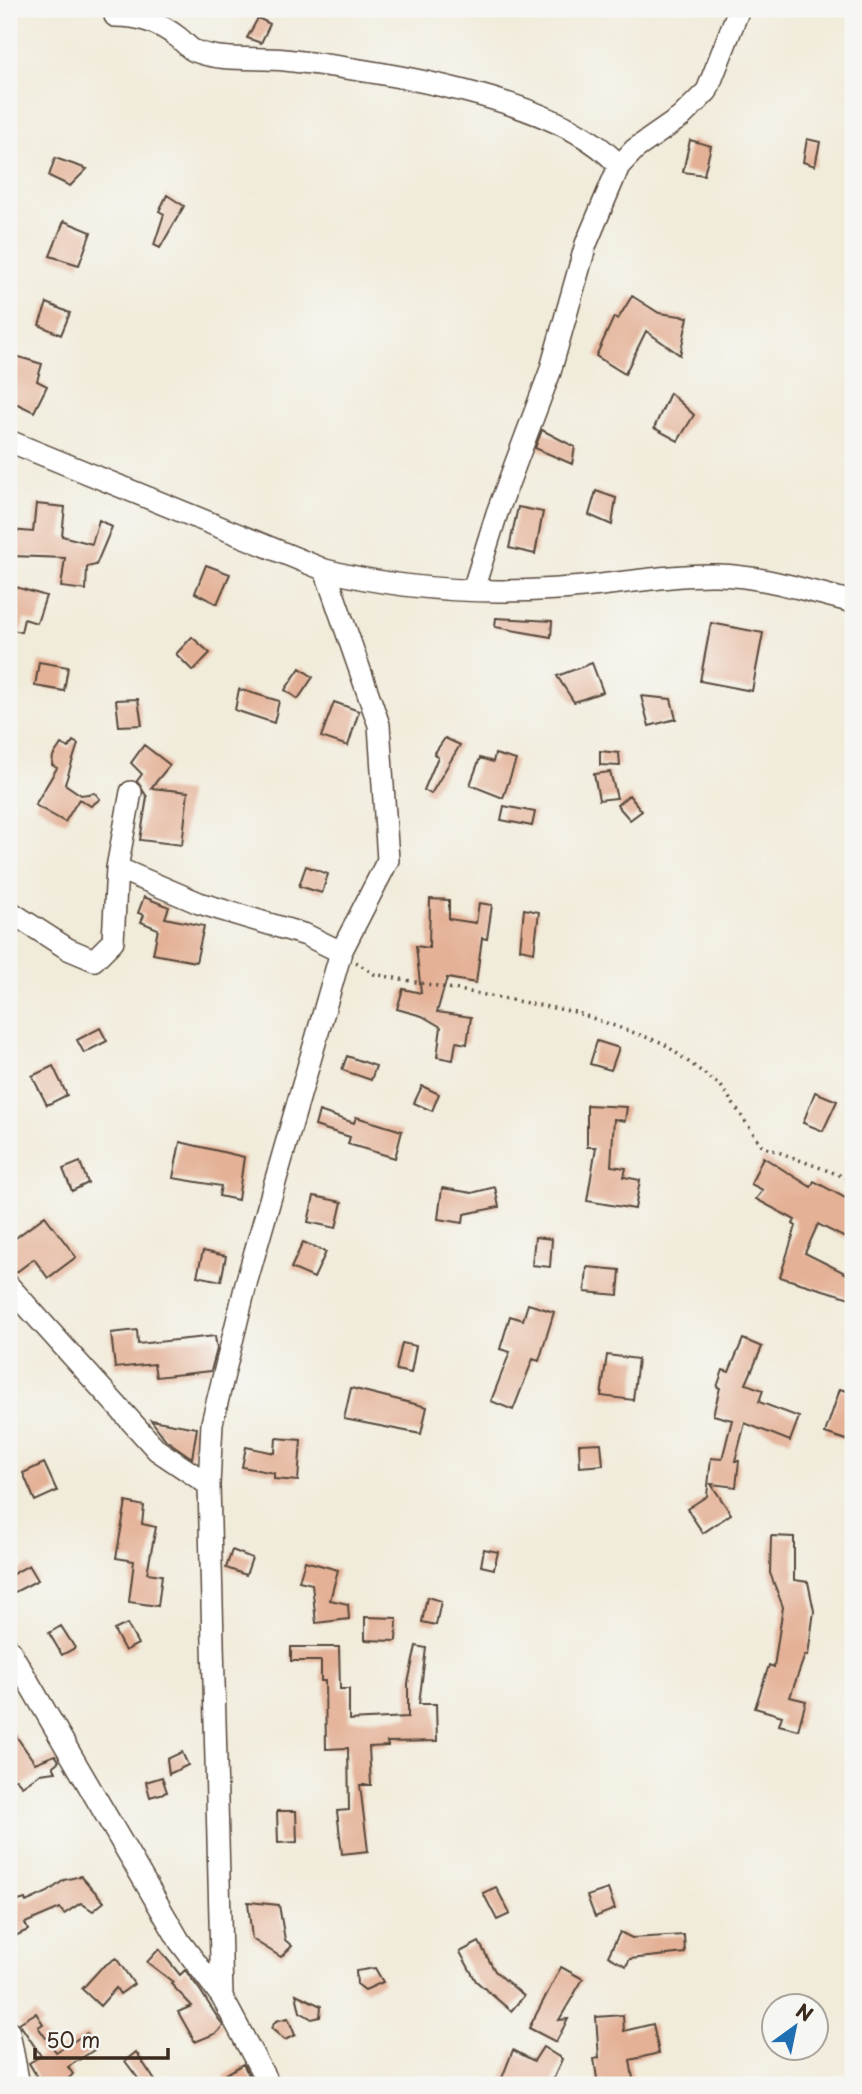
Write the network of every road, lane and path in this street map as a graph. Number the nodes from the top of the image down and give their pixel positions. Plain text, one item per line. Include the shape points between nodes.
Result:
1 (739, 9) edge
2 (115, 16) dead end
3 (619, 166) junction
4 (9, 441) edge
5 (325, 570) junction
6 (473, 590) junction
7 (853, 602) edge
8 (131, 792) dead end
9 (117, 868) junction
10 (9, 911) edge
11 (341, 952) junction
12 (853, 1180) edge
13 (9, 1286) edge
14 (209, 1485) junction
15 (9, 1648) edge
16 (222, 1997) junction
17 (9, 2032) edge
18 (19, 2085) edge
19 (269, 2085) edge

1 - 3 street via 707,91
2 - 3 street via 157,23 194,51 380,75 507,102 578,131
3 - 6 street via 586,244 550,372
4 - 5 street
5 - 6 street via 416,589
5 - 11 street via 379,725 388,860
6 - 7 street via 557,589 716,575 764,579
8 - 9 street
9 - 10 street via 113,940 94,960
9 - 11 street via 199,903 306,935
11 - 12 path via 374,974 575,1012 663,1043 721,1086 762,1146
11 - 14 street via 218,1397
13 - 14 street via 157,1450
14 - 16 street
15 - 16 street via 180,1942
16 - 19 street
17 - 18 street

